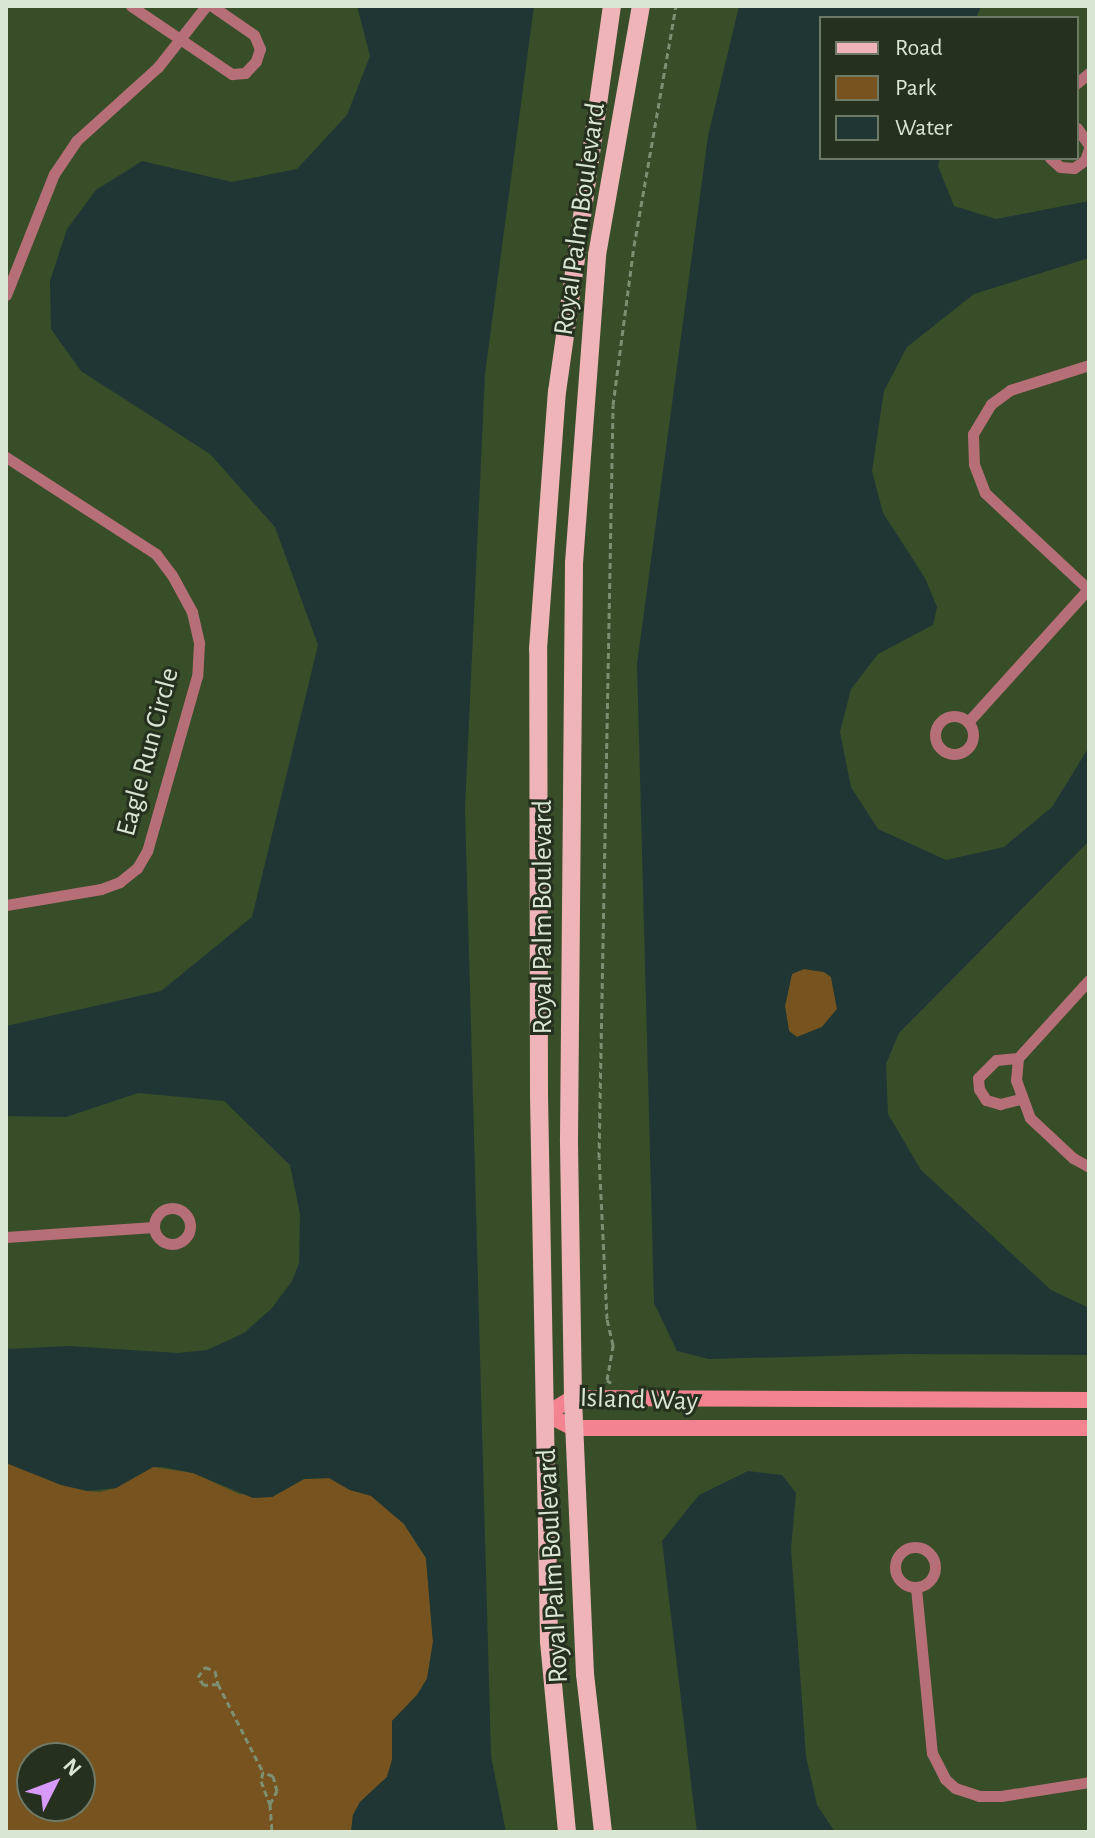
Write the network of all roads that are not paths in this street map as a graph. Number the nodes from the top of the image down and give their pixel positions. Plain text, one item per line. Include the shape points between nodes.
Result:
1 (131, 6) edge
2 (206, 6) edge
3 (212, 6) edge
4 (612, 6) edge
5 (641, 6) edge
6 (180, 41) junction
7 (1079, 129) edge
8 (1089, 147) edge
9 (1052, 160) edge
10 (11, 262) edge
11 (6, 295) edge
12 (1089, 365) edge
13 (6, 457) edge
14 (1088, 589) edge
15 (968, 722) dead end
16 (6, 905) edge
17 (1089, 980) edge
18 (1018, 1058) junction
19 (1020, 1099) junction
20 (1089, 1167) edge
21 (154, 1227) dead end
22 (6, 1237) edge
23 (573, 1398) junction
24 (1089, 1400) edge
25 (546, 1414) junction
26 (574, 1428) junction
27 (1089, 1428) edge
28 (916, 1588) dead end
29 (1089, 1782) edge
30 (567, 1832) edge
31 (603, 1832) edge

1 - 6 street
2 - 6 street
3 - 6 street via 254,35 260,49 256,61 245,73 232,74
4 - 25 main road, Royal Palm Boulevard via 557,392 538,649
5 - 23 main road, Royal Palm Boulevard via 597,255 574,563 569,1139
6 - 10 street via 76,141
7 - 8 street
8 - 9 street via 1085,160 1074,168
10 - 11 street
12 - 14 street via 1010,390 991,404 973,434 974,464 985,493
13 - 16 street, Eagle Run Circle via 156,554 192,612 199,643 197,676 147,851 137,868 101,889
14 - 15 street
17 - 18 street
18 - 19 street
18 - 19 street via 996,1060 978,1078 986,1100 1000,1104
19 - 20 street via 1030,1118
21 - 22 street
23 - 24 street, Island Way
23 - 25 street, Island Way
23 - 26 main road, Royal Palm Boulevard
25 - 26 street, Island Way
25 - 30 main road, Royal Palm Boulevard via 549,1641
26 - 27 street, Island Way
26 - 31 main road, Royal Palm Boulevard via 585,1674
28 - 29 street via 932,1753 945,1779 979,1796

